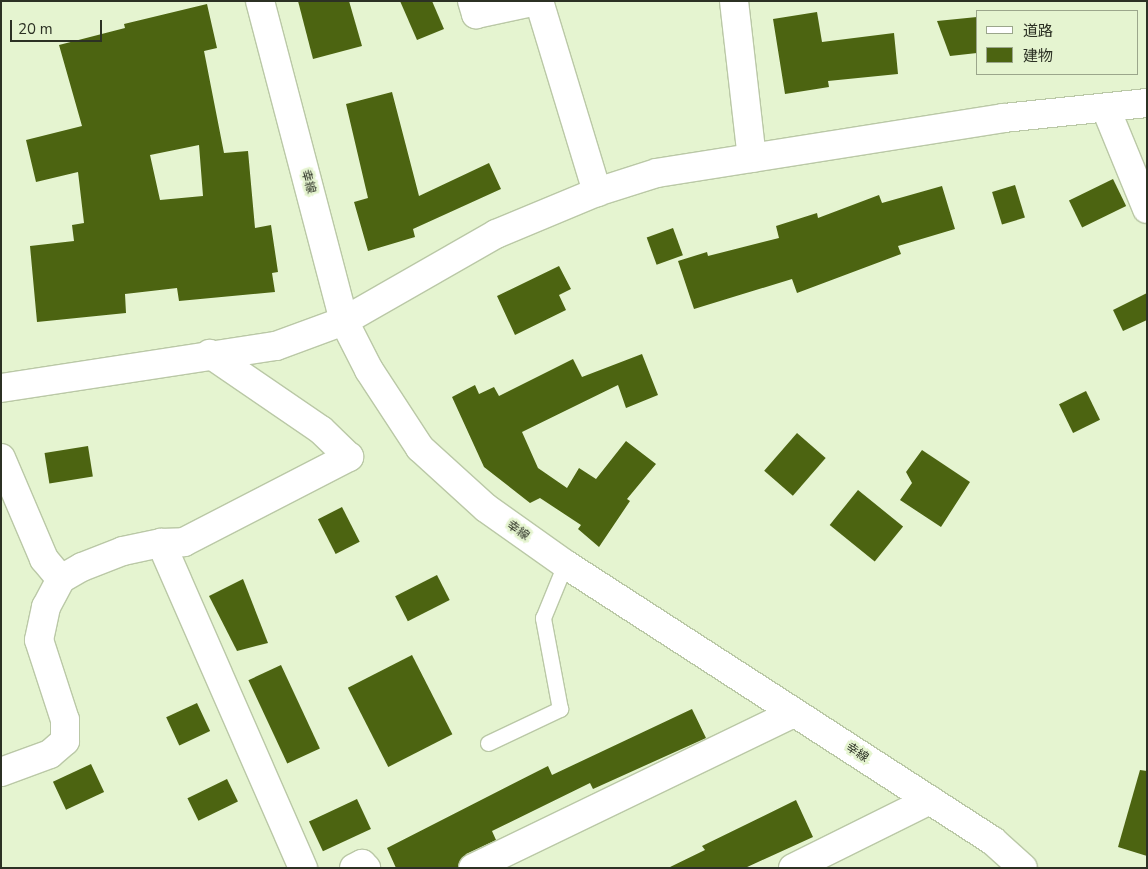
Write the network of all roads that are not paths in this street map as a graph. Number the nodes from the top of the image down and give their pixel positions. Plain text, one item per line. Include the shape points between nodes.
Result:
1 (260, 1) edge
2 (472, 1) edge
3 (538, 1) edge
4 (734, 1) edge
5 (1147, 103) edge
6 (1106, 109) junction
7 (752, 158) junction
8 (597, 192) junction
9 (1147, 209) edge
10 (344, 321) junction
11 (210, 354) junction
12 (1, 388) edge
13 (1, 458) edge
14 (161, 542) junction
15 (566, 564) junction
16 (61, 579) junction
17 (794, 713) junction
18 (488, 743) dead end
19 (1, 772) edge
20 (930, 800) junction
21 (303, 868) edge
22 (354, 868) edge
23 (366, 868) edge
24 (473, 868) edge
25 (793, 868) edge
26 (1023, 868) edge

1 - 10 street, 幸線
2 - 3 street via 476,14
3 - 8 street
4 - 7 street
5 - 6 street
6 - 7 street via 1004,118
6 - 9 street
7 - 8 street via 657,173
8 - 10 street via 496,234
10 - 11 street via 276,346
10 - 15 street, 幸線 via 369,370 420,448 486,508
11 - 12 street
11 - 14 street via 321,430 349,456 184,542
13 - 16 street via 44,559
14 - 16 street via 82,567
14 - 21 street
15 - 17 street, 幸線
15 - 18 lane via 543,618 560,709
16 - 19 street via 46,607 39,640 64,720 65,741 50,754
17 - 20 street, 幸線
17 - 24 street
20 - 25 street
20 - 26 street, 幸線 via 993,842
22 - 23 street via 362,864

